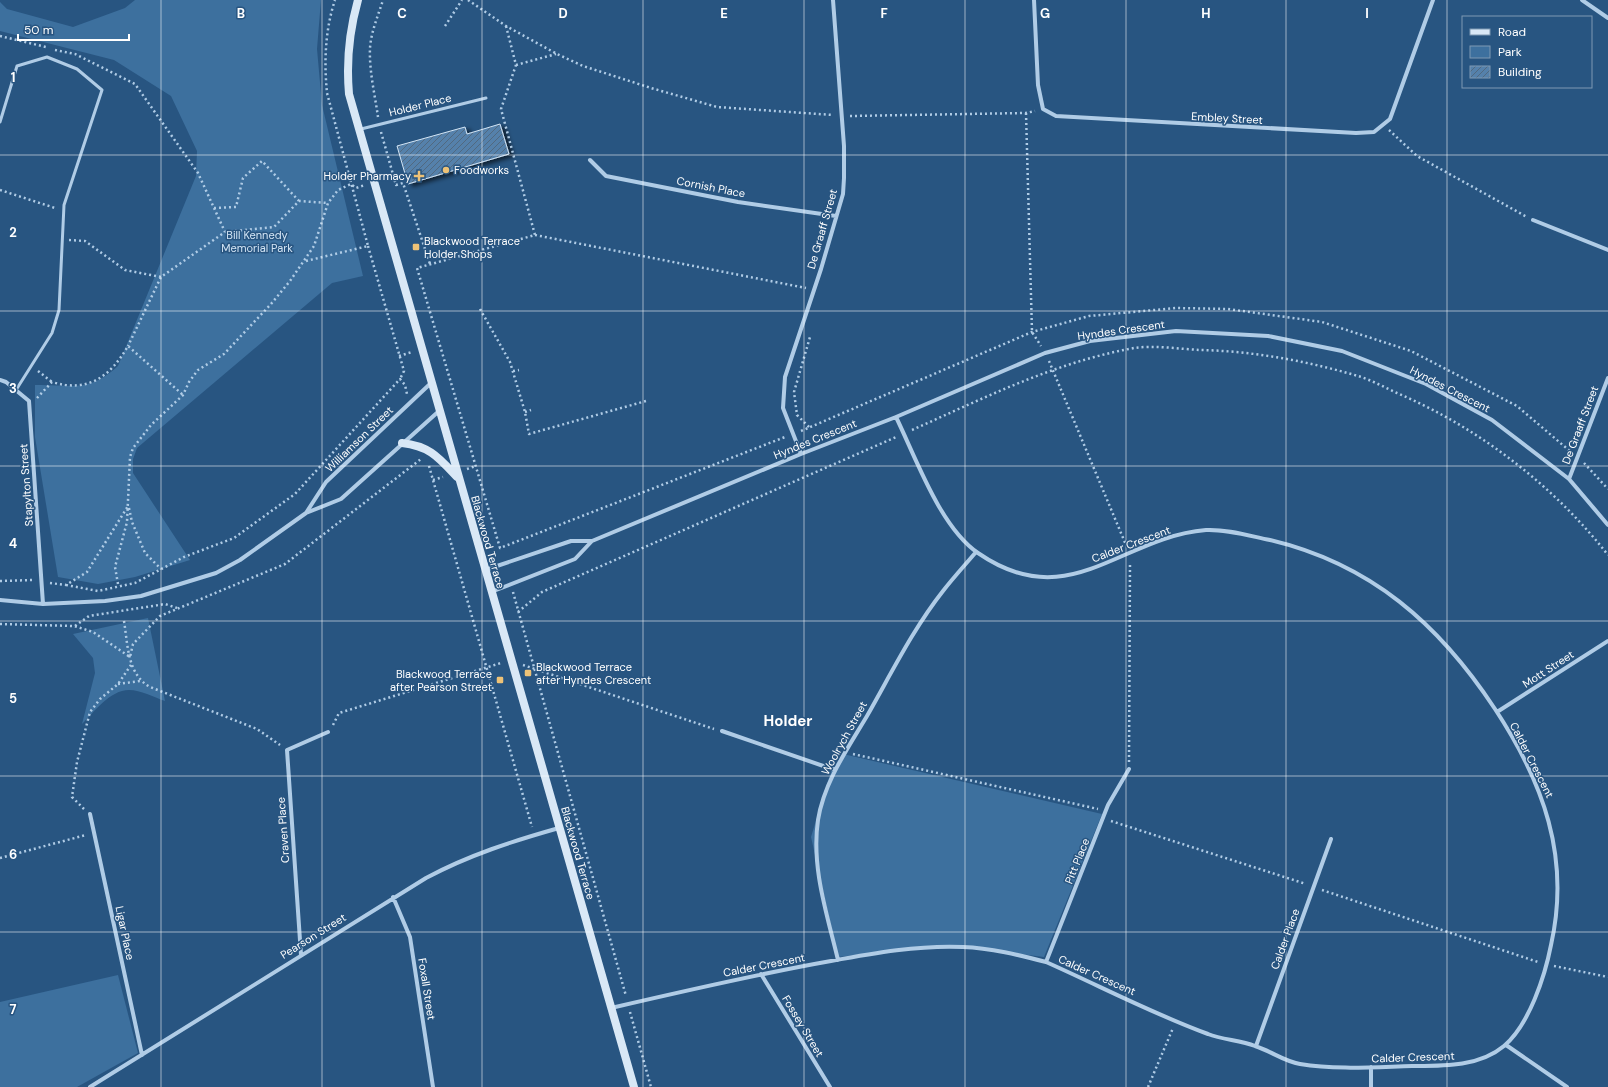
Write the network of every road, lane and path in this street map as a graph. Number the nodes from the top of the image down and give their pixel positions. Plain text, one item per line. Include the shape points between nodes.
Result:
1 (335, 0) edge
2 (358, 0) edge
3 (383, 0) edge
4 (462, 0) edge
5 (468, 0) edge
6 (833, 0) edge
7 (1034, 0) edge
8 (1433, 0) edge
9 (1582, 0) edge
10 (1608, 18) edge
11 (445, 26) dead end
12 (506, 26) junction
13 (0, 36) edge
14 (556, 54) junction
15 (516, 65) junction
16 (486, 98) dead end
17 (842, 116) junction
18 (0, 122) edge
19 (379, 125) junction
20 (1383, 125) junction
21 (359, 130) junction
22 (590, 160) dead end
23 (0, 190) edge
24 (338, 190) dead end
25 (299, 201) junction
26 (328, 203) junction
27 (214, 208) junction
28 (55, 216) dead end
29 (836, 216) junction
30 (1533, 220) joint
31 (225, 232) junction
32 (535, 236) junction
33 (63, 240) junction
34 (368, 246) junction
35 (1608, 250) edge
36 (305, 261) junction
37 (430, 264) junction
38 (161, 277) junction
39 (814, 290) junction
40 (480, 309) dead end
41 (128, 346) junction
42 (32, 366) junction
43 (519, 370) dead end
44 (1054, 370) junction
45 (513, 371) junction
46 (1608, 378) edge
47 (400, 379) junction
48 (0, 380) edge
49 (52, 382) junction
50 (430, 382) junction
51 (16, 390) junction
52 (183, 396) junction
53 (29, 401) junction
54 (646, 401) dead end
55 (410, 403) junction
56 (531, 410) dead end
57 (439, 411) junction
58 (524, 412) junction
59 (896, 417) junction
60 (904, 433) junction
61 (793, 434) junction
62 (402, 443) junction
63 (422, 446) junction
64 (801, 454) junction
65 (424, 457) junction
66 (459, 479) junction
67 (1569, 479) junction
68 (128, 506) junction
69 (306, 513) junction
70 (1608, 525) edge
71 (592, 541) junction
72 (500, 548) junction
73 (976, 552) junction
74 (1130, 554) junction
75 (1608, 555) edge
76 (505, 564) junction
77 (161, 568) junction
78 (485, 570) junction
79 (42, 580) junction
80 (0, 581) edge
81 (118, 584) dead end
82 (66, 585) junction
83 (511, 585) junction
84 (491, 592) junction
85 (0, 600) edge
86 (43, 604) junction
87 (177, 609) junction
88 (518, 612) junction
89 (124, 622) dead end
90 (0, 624) edge
91 (74, 626) junction
92 (1608, 641) edge
93 (130, 657) junction
94 (131, 665) junction
95 (140, 681) junction
96 (118, 684) junction
97 (1497, 712) junction
98 (722, 731) dead end
99 (328, 732) dead end
100 (287, 750) junction
101 (845, 752) junction
102 (1129, 769) joint
103 (835, 770) junction
104 (1106, 811) junction
105 (90, 814) joint
106 (1103, 818) junction
107 (559, 828) junction
108 (94, 833) junction
109 (534, 835) junction
110 (1331, 839) dead end
111 (0, 858) edge
112 (1314, 887) junction
113 (394, 897) junction
114 (301, 955) junction
115 (838, 960) junction
116 (1046, 962) junction
117 (1546, 965) junction
118 (761, 974) junction
119 (1608, 977) edge
120 (628, 1004) junction
121 (611, 1008) junction
122 (1176, 1021) junction
123 (1506, 1045) junction
124 (1256, 1046) junction
125 (142, 1055) junction
126 (1371, 1067) junction
127 (90, 1087) edge
128 (433, 1087) edge
129 (634, 1087) edge
130 (651, 1087) edge
131 (830, 1087) edge
132 (1148, 1087) edge
133 (1371, 1087) edge
134 (1567, 1087) edge

1 - 34 path via 326,49 327,93
2 - 21 street, Blackwood Terrace via 351,26 347,68 349,94
3 - 19 path via 370,48
4 - 11 path
5 - 12 path
6 - 17 street, De Graaff Street
7 - 20 street, Embley Street via 1038,85 1043,109 1056,116 1356,134 1374,132
8 - 20 street via 1390,119
9 - 10 street
12 - 14 path
12 - 15 path
13 - 27 path via 75,54 135,84 198,173
14 - 15 path
14 - 17 path via 583,66 717,107
15 - 32 path via 502,108
16 - 19 lane, Holder Place
17 - 29 street, De Graaff Street via 844,178 843,194
17 - 61 path via 1026,113 1032,332
18 - 33 lane via 17,66 47,58 78,69 102,90 64,205
19 - 21 lane, Holder Place
19 - 37 path via 396,185 403,183
20 - 30 path via 1417,156
21 - 50 street, Blackwood Terrace
22 - 29 street, Cornish Place via 606,176 738,202
23 - 28 path via 56,208
24 - 26 path
25 - 26 path
25 - 27 path via 262,161 243,178 236,207
25 - 31 path via 274,227
26 - 36 path via 314,246
27 - 31 path
29 - 39 street, De Graaff Street
30 - 35 street
31 - 38 path
32 - 37 path
32 - 39 path
33 - 38 path via 85,241 125,270
33 - 42 lane via 59,310 52,333
34 - 36 path
34 - 47 path via 404,371
36 - 52 path via 271,304 224,354 198,370
37 - 72 path via 417,268
38 - 41 path
39 - 61 street, De Graaff Street via 785,377 783,408
40 - 45 path
41 - 49 path via 118,364 97,380 76,386
41 - 52 path
42 - 49 path
42 - 51 lane
43 - 45 path
44 - 60 path
44 - 74 path
44 - 75 path via 1136,348 1237,352 1287,359 1359,376 1421,403 1472,433 1520,466 1570,511
45 - 58 path
46 - 67 street, De Graaff Street
47 - 55 path via 405,385
47 - 77 path via 295,494 234,538
48 - 51 street
49 - 53 path via 38,398
50 - 55 street, Williamson Street
50 - 57 street, Blackwood Terrace
51 - 53 street
52 - 68 path via 151,425 133,448 130,457
53 - 79 street, Stapylton Street
54 - 58 path via 529,434
55 - 69 street, Williamson Street via 326,482
56 - 58 path
57 - 62 street, Williamson Street
57 - 66 street, Blackwood Terrace
59 - 60 street, Calder Crescent
59 - 64 street, Hyndes Crescent
59 - 67 street, Hyndes Crescent via 1045,353 1090,341 1176,331 1268,336 1342,351 1426,384 1492,420
60 - 73 street, Calder Crescent via 948,521
60 - 88 path via 542,592
61 - 64 street, De Graaff Street
61 - 72 path
62 - 63 street
62 - 69 street, Williamson Street via 341,499
63 - 65 path
63 - 66 street via 439,457
64 - 71 street, Hyndes Crescent
65 - 87 path via 285,564
65 - 109 path via 429,465
66 - 78 street, Blackwood Terrace
67 - 70 street, Hyndes Crescent
68 - 77 path via 145,553
68 - 81 path via 127,522 115,567
68 - 82 path via 87,572
69 - 86 street, Williamson Street via 240,560 216,573 193,581 141,596 105,602
71 - 76 street, Hyndes Crescent via 571,541
71 - 83 street, Hyndes Crescent via 575,559
72 - 76 path
73 - 74 street, Calder Crescent via 1005,569 1057,578 1077,574
73 - 101 street, Woolrych Street via 942,592 917,630
74 - 97 street, Calder Crescent via 1173,537 1208,530 1239,533 1274,541 1330,559 1394,596 1419,617 1458,658
74 - 102 path
76 - 78 street, Hyndes Crescent
77 - 82 path via 135,583 98,591
78 - 84 street, Blackwood Terrace
79 - 80 path
79 - 82 path via 55,585
79 - 86 street, Stapylton Street
83 - 84 street, Hyndes Crescent
83 - 88 path
84 - 107 street, Blackwood Terrace
85 - 86 street, Williamson Street
87 - 91 path via 165,604 89,616
87 - 93 path via 160,616 133,644
88 - 120 path
89 - 93 path
90 - 91 path
91 - 93 path via 93,632
92 - 97 street, Mott Street
93 - 94 path
94 - 95 path
94 - 96 path
95 - 96 path
95 - 100 path via 257,729
96 - 105 path via 100,698 90,712 77,762 72,797
97 - 117 street, Calder Crescent via 1534,778 1550,822 1556,861 1557,891 1553,939
98 - 103 street
99 - 100 street
100 - 114 street, Craven Place
101 - 103 street, Woolrych Street
101 - 104 path
102 - 104 street, Pitt Place
103 - 115 street, Woolrych Street via 818,819 816,852 818,875
104 - 106 street, Pitt Place
105 - 108 street, Ligar Place
106 - 112 path
106 - 116 street, Pitt Place
107 - 109 street, Pearson Street
107 - 121 street, Blackwood Terrace
108 - 111 path
108 - 125 street, Ligar Place
109 - 113 street, Pearson Street via 469,856
110 - 112 street, Calder Place
112 - 117 path
112 - 124 street, Calder Place
113 - 114 street, Pearson Street
113 - 128 street, Foxall Street via 410,937
114 - 125 street, Pearson Street
115 - 116 street, Calder Crescent via 907,949 963,947 1018,954
115 - 118 street, Calder Crescent
116 - 122 street, Calder Crescent
117 - 119 path
117 - 123 street, Calder Crescent via 1524,1021
118 - 120 street, Calder Crescent
118 - 131 street, Fossey Street
120 - 121 street, Calder Crescent
120 - 130 path
121 - 129 street, Blackwood Terrace
122 - 124 street, Calder Crescent via 1211,1035
122 - 132 path
123 - 126 street, Calder Crescent via 1492,1055 1460,1064
123 - 134 street
124 - 126 street, Calder Crescent via 1282,1060 1302,1064
125 - 127 street, Pearson Street
126 - 133 street

